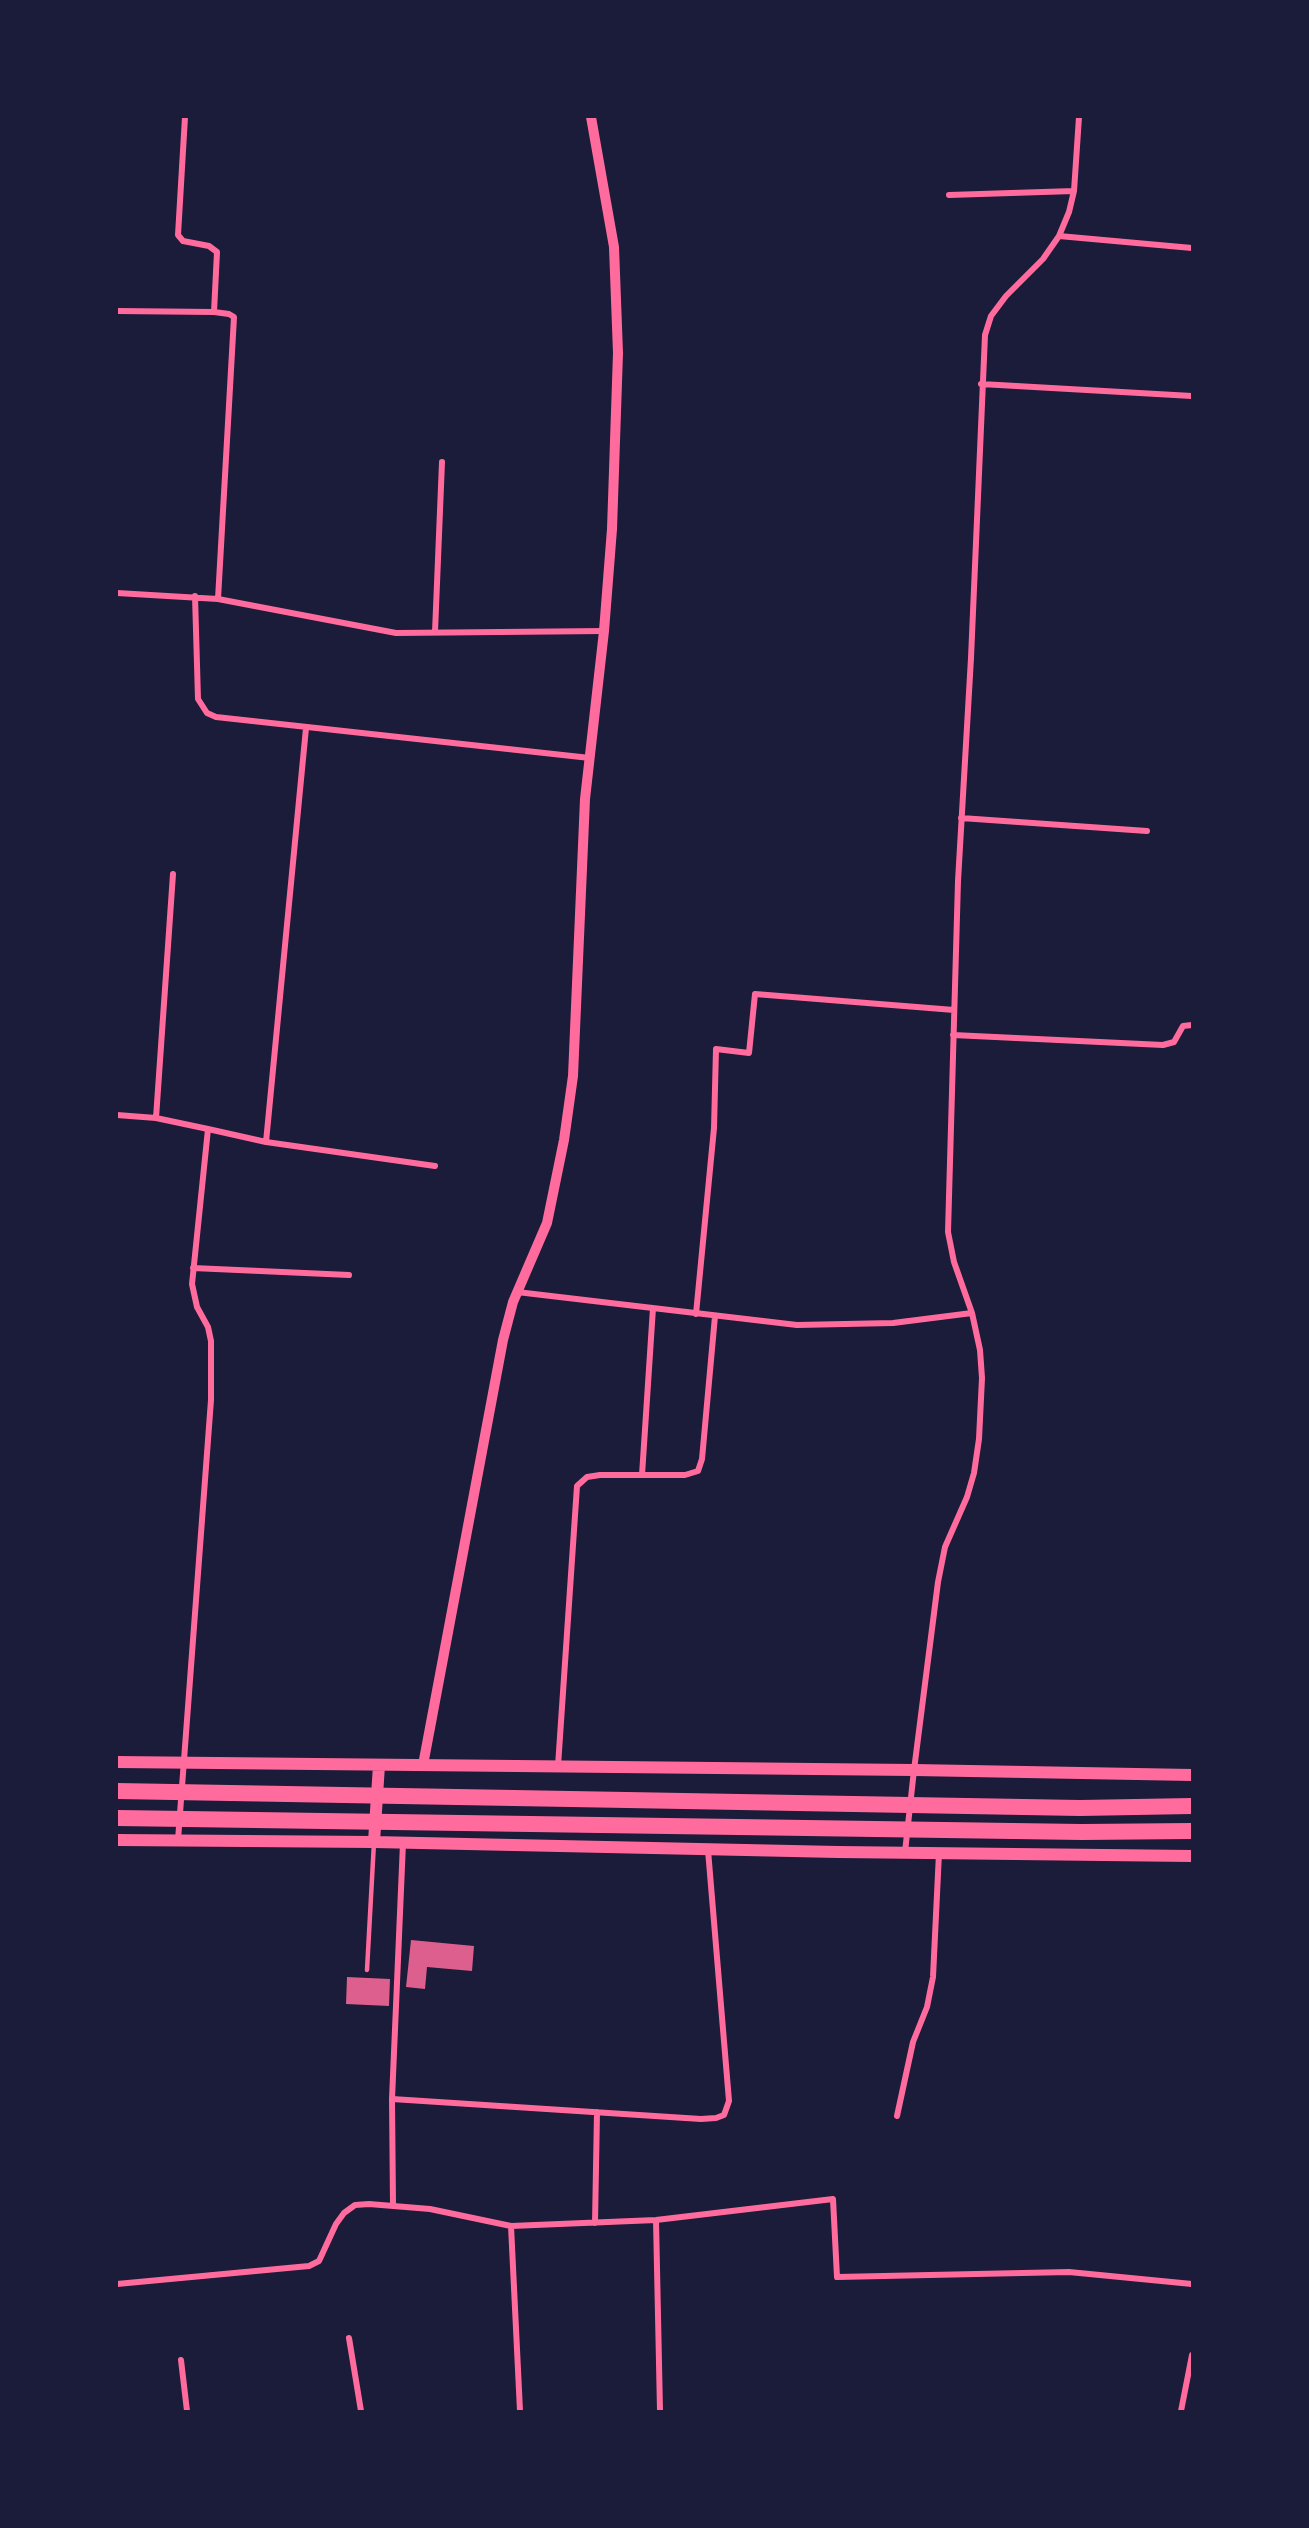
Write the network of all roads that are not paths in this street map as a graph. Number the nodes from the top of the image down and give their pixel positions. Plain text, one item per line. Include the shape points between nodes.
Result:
1 (185, 117) edge
2 (591, 117) edge
3 (1079, 117) edge
4 (1074, 191) junction
5 (949, 195) dead end
6 (1059, 236) junction
7 (1192, 248) edge
8 (117, 311) edge
9 (214, 312) junction
10 (981, 384) junction
11 (1192, 396) edge
12 (442, 462) dead end
13 (117, 593) edge
14 (195, 596) junction
15 (218, 599) junction
16 (604, 631) junction
17 (435, 632) junction
18 (306, 728) junction
19 (590, 758) junction
20 (961, 818) junction
21 (1147, 831) dead end
22 (173, 874) dead end
23 (954, 1010) junction
24 (1192, 1025) edge
25 (953, 1035) junction
26 (117, 1115) edge
27 (156, 1118) junction
28 (208, 1129) junction
29 (266, 1142) junction
30 (435, 1166) dead end
31 (194, 1268) junction
32 (349, 1275) dead end
33 (517, 1292) junction
34 (652, 1308) junction
35 (972, 1313) junction
36 (696, 1314) junction
37 (715, 1316) junction
38 (642, 1475) junction
39 (117, 1762) edge
40 (183, 1763) junction
41 (379, 1765) junction
42 (423, 1765) junction
43 (558, 1766) junction
44 (914, 1770) junction
45 (1192, 1775) edge
46 (117, 1791) edge
47 (1192, 1806) edge
48 (117, 1818) edge
49 (1192, 1831) edge
50 (117, 1840) edge
51 (178, 1841) junction
52 (374, 1842) junction
53 (403, 1843) junction
54 (708, 1850) junction
55 (905, 1853) junction
56 (939, 1854) junction
57 (1192, 1856) edge
58 (367, 1970) dead end
59 (392, 2099) junction
60 (597, 2112) junction
61 (897, 2116) dead end
62 (393, 2205) junction
63 (656, 2220) junction
64 (595, 2223) junction
65 (511, 2226) junction
66 (117, 2284) edge
67 (1192, 2284) edge
68 (350, 2338) dead end
69 (1192, 2355) edge
70 (181, 2360) dead end
71 (187, 2411) edge
72 (361, 2411) edge
73 (520, 2411) edge
74 (660, 2411) edge
75 (1181, 2411) edge

1 - 9 street via 178,235 183,241 209,246 217,252
2 - 16 street via 614,247 618,353
3 - 4 street
4 - 5 street
4 - 6 street
6 - 7 street
6 - 10 street via 991,316 985,335
8 - 9 street
9 - 15 street via 229,314 234,320
10 - 11 street
10 - 20 street
12 - 17 street
13 - 14 street
14 - 15 street
14 - 18 street via 197,687 202,707 216,717
15 - 17 street via 396,633
16 - 17 street
16 - 19 street
18 - 19 street
18 - 29 street
19 - 33 street via 573,1076 546,1223
20 - 21 street
20 - 23 street
22 - 27 street
23 - 25 street
23 - 36 street via 755,994 749,1053 716,1049 714,1128
24 - 25 street via 1183,1026 1174,1042 1163,1045
25 - 35 street via 948,1232
26 - 27 street
27 - 28 street
28 - 29 street
28 - 31 street
29 - 30 street
31 - 32 street
31 - 40 street via 193,1295 208,1327 213,1358
33 - 34 street
33 - 42 street via 503,1340
34 - 36 street
34 - 38 street
35 - 37 street via 893,1323 825,1326
35 - 44 street via 982,1378 979,1439 967,1497 952,1526 941,1570
36 - 37 street
37 - 38 street via 701,1466 685,1475
38 - 43 street via 587,1477 577,1486
39 - 40 main road
40 - 41 main road
40 - 51 street
41 - 42 main road
41 - 52 main road
42 - 43 main road
43 - 44 main road
44 - 45 main road
44 - 55 street
46 - 47 highway via 1080,1808
48 - 49 highway
50 - 51 main road
51 - 52 main road
52 - 53 main road
52 - 58 lane
53 - 54 main road
53 - 59 street
54 - 55 main road
54 - 60 street via 728,2110 716,2118 701,2119
55 - 56 main road
56 - 57 main road
56 - 61 street via 933,1977 927,2007 913,2042
59 - 60 street
59 - 62 street
60 - 64 street
62 - 65 street
62 - 66 street via 355,2205 336,2224 319,2261 309,2266
63 - 64 street
63 - 67 street via 833,2199 837,2277 1070,2272
63 - 74 street
64 - 65 street
65 - 73 street
68 - 72 street
69 - 75 street
70 - 71 street

